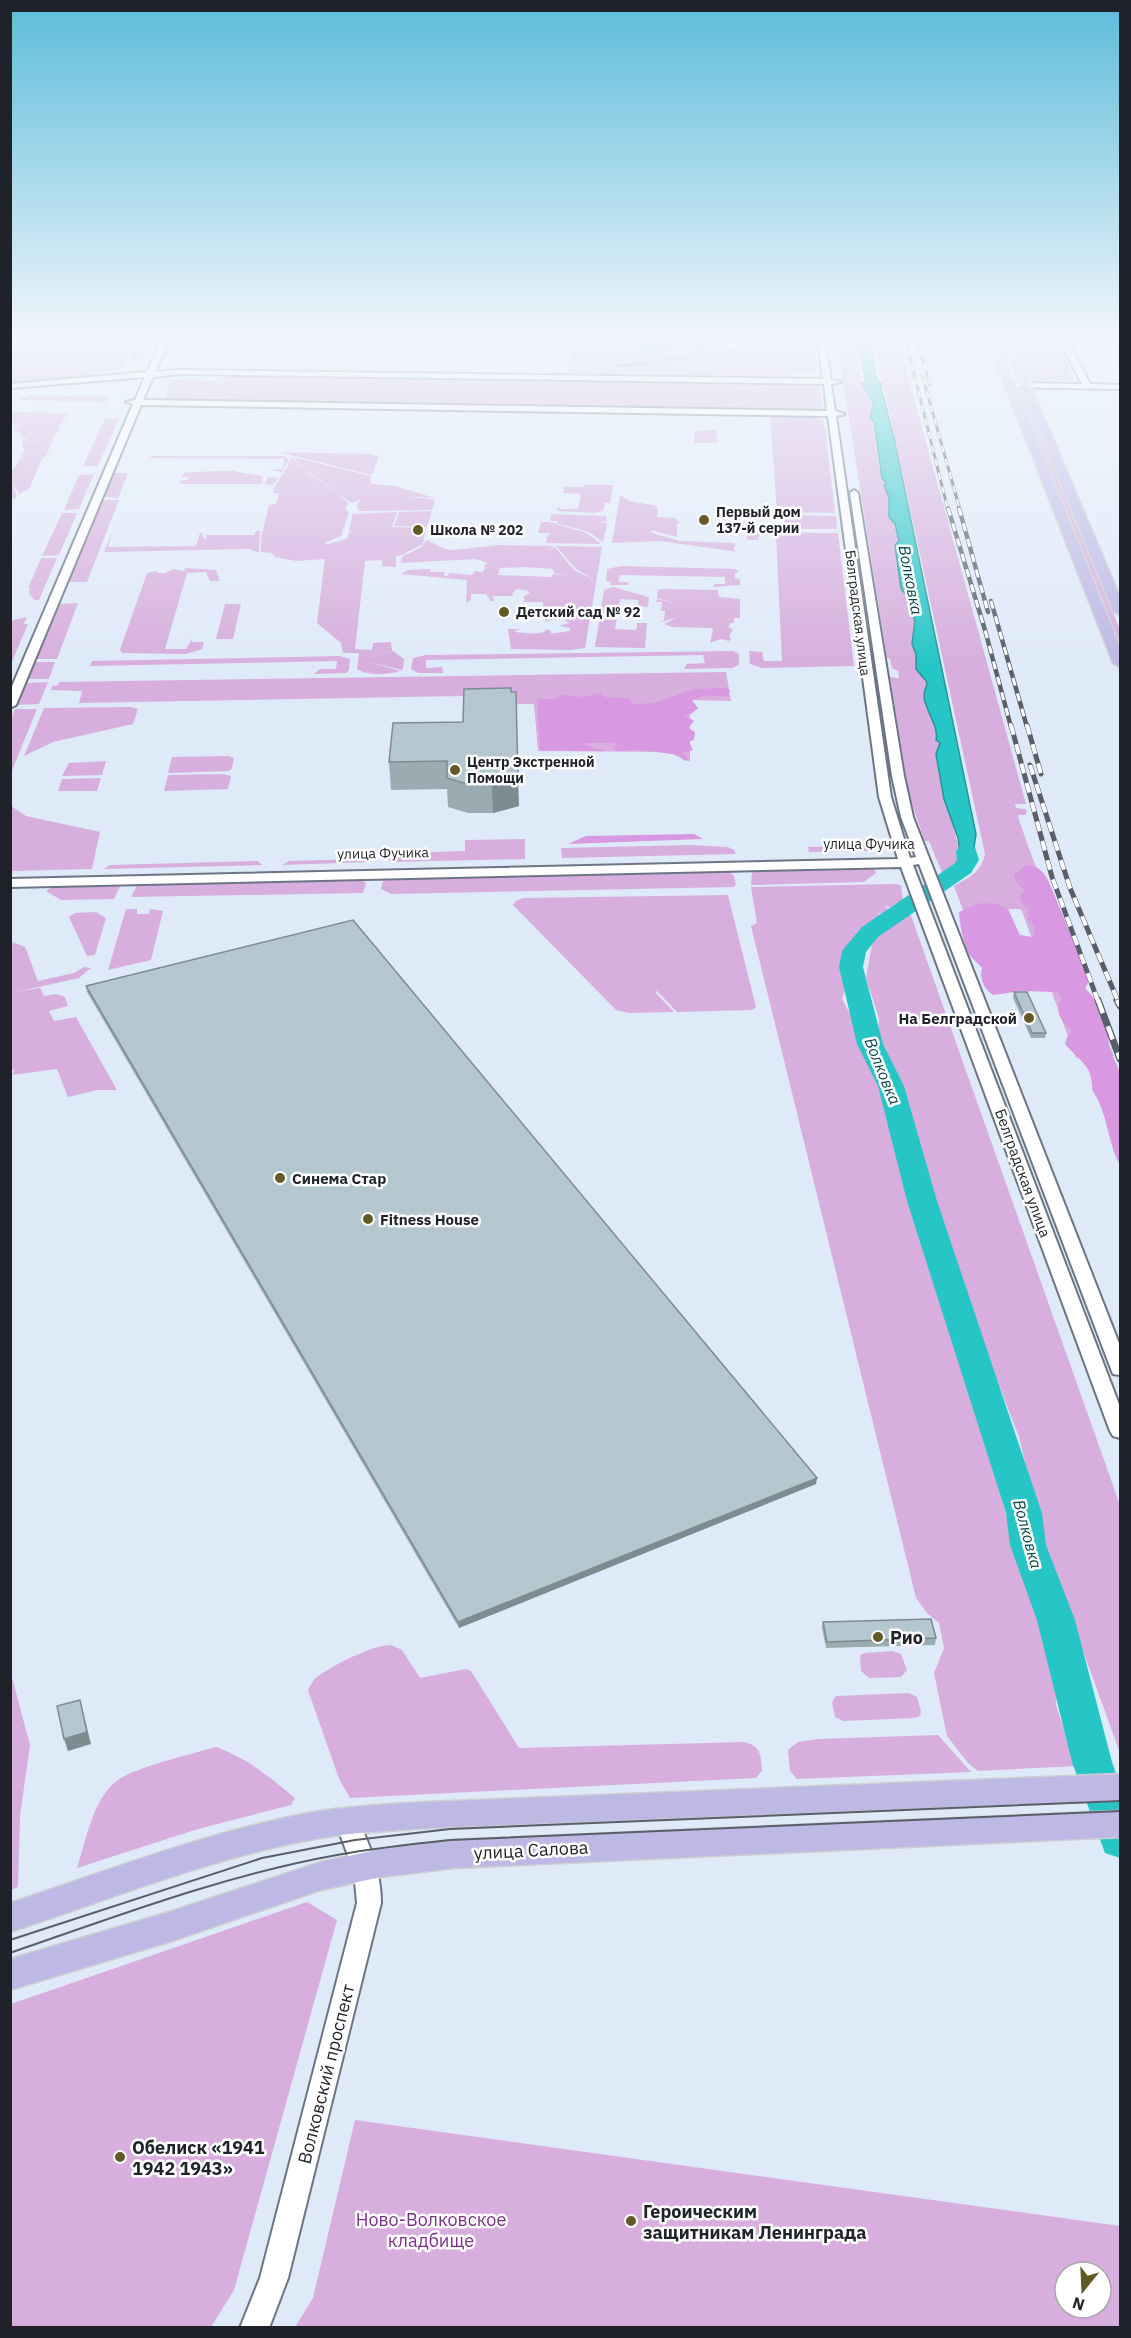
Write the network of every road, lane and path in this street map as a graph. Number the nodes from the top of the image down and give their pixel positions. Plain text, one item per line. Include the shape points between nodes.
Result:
1 (114, 446) edge
2 (116, 446) edge
3 (841, 446) edge
4 (842, 446) edge
5 (1034, 446) edge
6 (1051, 446) edge
7 (1120, 611) edge
8 (1120, 663) edge
9 (10, 679) edge
10 (10, 705) edge
11 (923, 859) junction
12 (905, 860) junction
13 (10, 876) edge
14 (10, 883) edge
15 (933, 910) junction
16 (1120, 1369) edge
17 (1120, 1431) edge
18 (1120, 1787) edge
19 (347, 1821) junction
20 (1120, 1824) edge
21 (367, 1866) junction
22 (10, 1918) edge
23 (10, 1975) edge
24 (254, 2328) edge

1 - 9 street
2 - 10 street
3 - 12 street, Белградская улица via 881,777
4 - 11 street, Белградская улица via 899,786
5 - 8 main road
6 - 7 main road
11 - 12 street, улица Фучика
11 - 15 street, Белградская улица
12 - 13 street, улица Фучика
12 - 14 street, улица Фучика
12 - 15 street, Белградская улица via 914,884
15 - 16 street, Белградская улица
15 - 17 street, Белградская улица
18 - 19 main road
19 - 21 street, Волковский проспект
19 - 22 main road via 231,1845
20 - 21 main road, улица Салова via 454,1854
21 - 23 main road, улица Салова via 297,1884
21 - 24 street, Волковский проспект via 368,1910 273,2278

